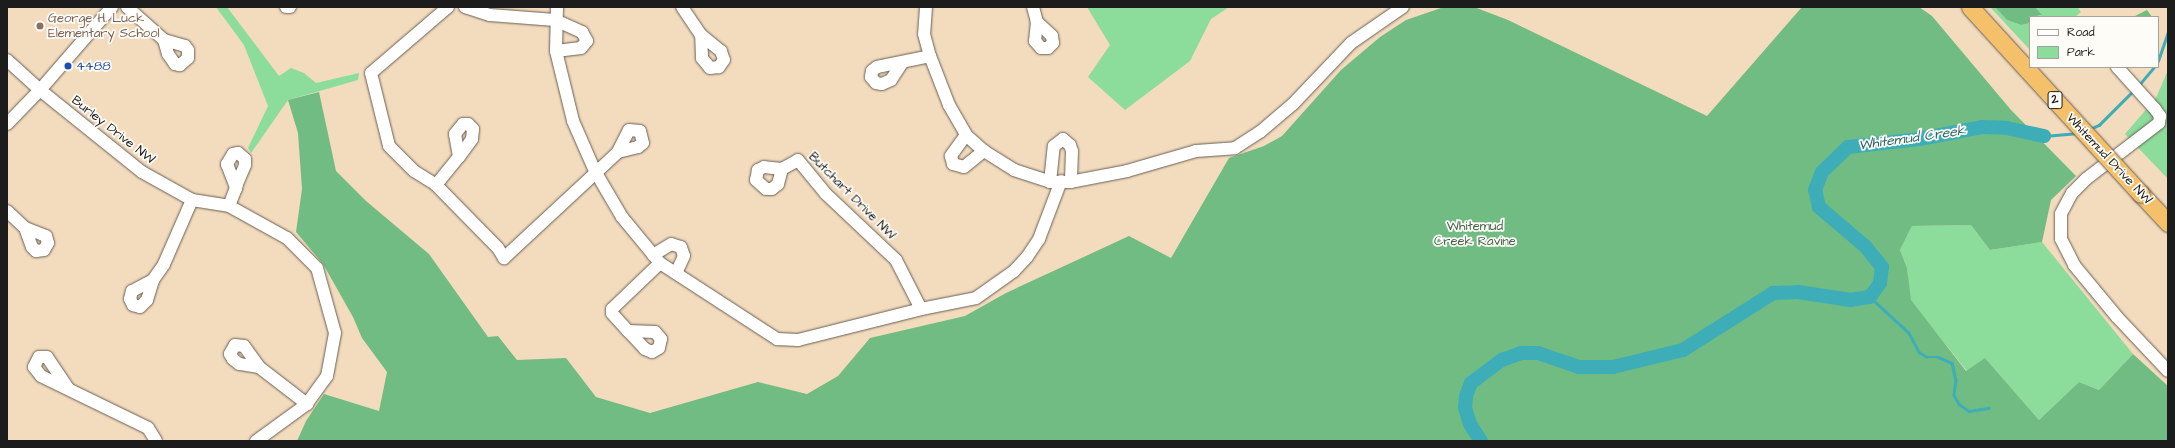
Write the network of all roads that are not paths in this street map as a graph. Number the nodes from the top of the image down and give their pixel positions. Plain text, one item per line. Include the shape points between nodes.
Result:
1 (112, 7) edge
2 (128, 7) edge
3 (286, 7) edge
4 (290, 7) edge
5 (448, 7) edge
6 (465, 7) edge
7 (557, 7) edge
8 (682, 7) edge
9 (926, 7) edge
10 (1033, 7) edge
11 (1403, 7) edge
12 (1970, 7) edge
13 (1980, 7) edge
14 (555, 20) junction
15 (1037, 22) dead end
16 (701, 35) dead end
17 (164, 40) dead end
18 (556, 51) junction
19 (930, 56) junction
20 (7, 60) edge
21 (2029, 61) edge
22 (902, 63) dead end
23 (2036, 68) edge
24 (2118, 68) edge
25 (40, 90) junction
26 (7, 124) edge
27 (966, 135) junction
28 (984, 151) junction
29 (618, 152) dead end
30 (459, 157) dead end
31 (782, 169) dead end
32 (595, 171) junction
33 (1061, 182) junction
34 (436, 185) junction
35 (236, 188) dead end
36 (2144, 192) junction
37 (192, 200) junction
38 (229, 206) junction
39 (7, 211) edge
40 (2168, 213) edge
41 (2168, 223) edge
42 (25, 228) dead end
43 (656, 259) junction
44 (676, 273) junction
45 (153, 280) dead end
46 (921, 309) junction
47 (628, 330) dead end
48 (258, 367) dead end
49 (2168, 371) edge
50 (68, 388) dead end
51 (308, 404) junction
52 (156, 441) edge
53 (256, 441) edge

1 - 25 street
2 - 17 street
3 - 4 street
5 - 34 street via 371,73 389,146 414,171
6 - 14 street via 490,15
7 - 14 street
8 - 16 street
9 - 19 street via 924,34
10 - 15 street
11 - 33 street via 1351,43 1292,104 1260,132 1235,148 1196,151 1127,172
12 - 36 highway, Whitemud Drive NW / 2, bridge
13 - 21 highway
14 - 18 street
14 - 18 street via 582,32 587,41 581,48
18 - 32 street via 573,121
19 - 22 street
19 - 27 street via 949,105
20 - 25 street, Burley Drive NW
23 - 36 highway, Whitemud Drive NW / 2
24 - 49 street via 2156,109 2160,116 2159,123 2086,179 2065,204 2059,223 2061,239 2068,257 2117,317
25 - 26 street
25 - 37 street, Burley Drive NW via 142,172
27 - 28 street
27 - 28 street via 951,156 953,164 964,167
28 - 33 street via 1014,170
29 - 32 street
30 - 34 street
31 - 46 street, Butchart Drive NW via 798,160 826,194 896,260
32 - 34 street via 504,258 498,248
32 - 43 street via 622,218
33 - 46 street via 1039,239 1014,271 976,298
35 - 38 street
36 - 40 highway, Whitemud Drive NW / 2
36 - 41 highway, Whitemud Drive NW / 2
37 - 38 street, Burley Drive NW
37 - 45 street via 164,264
38 - 51 street, Burley Drive NW via 287,238 318,268 335,334 327,376
39 - 42 street
43 - 44 street
43 - 44 street via 671,244 681,247 684,256
43 - 47 street via 612,309 612,313
44 - 46 street via 777,339 798,340
48 - 51 street
50 - 52 street via 148,428
51 - 53 street, Burley Drive NW

